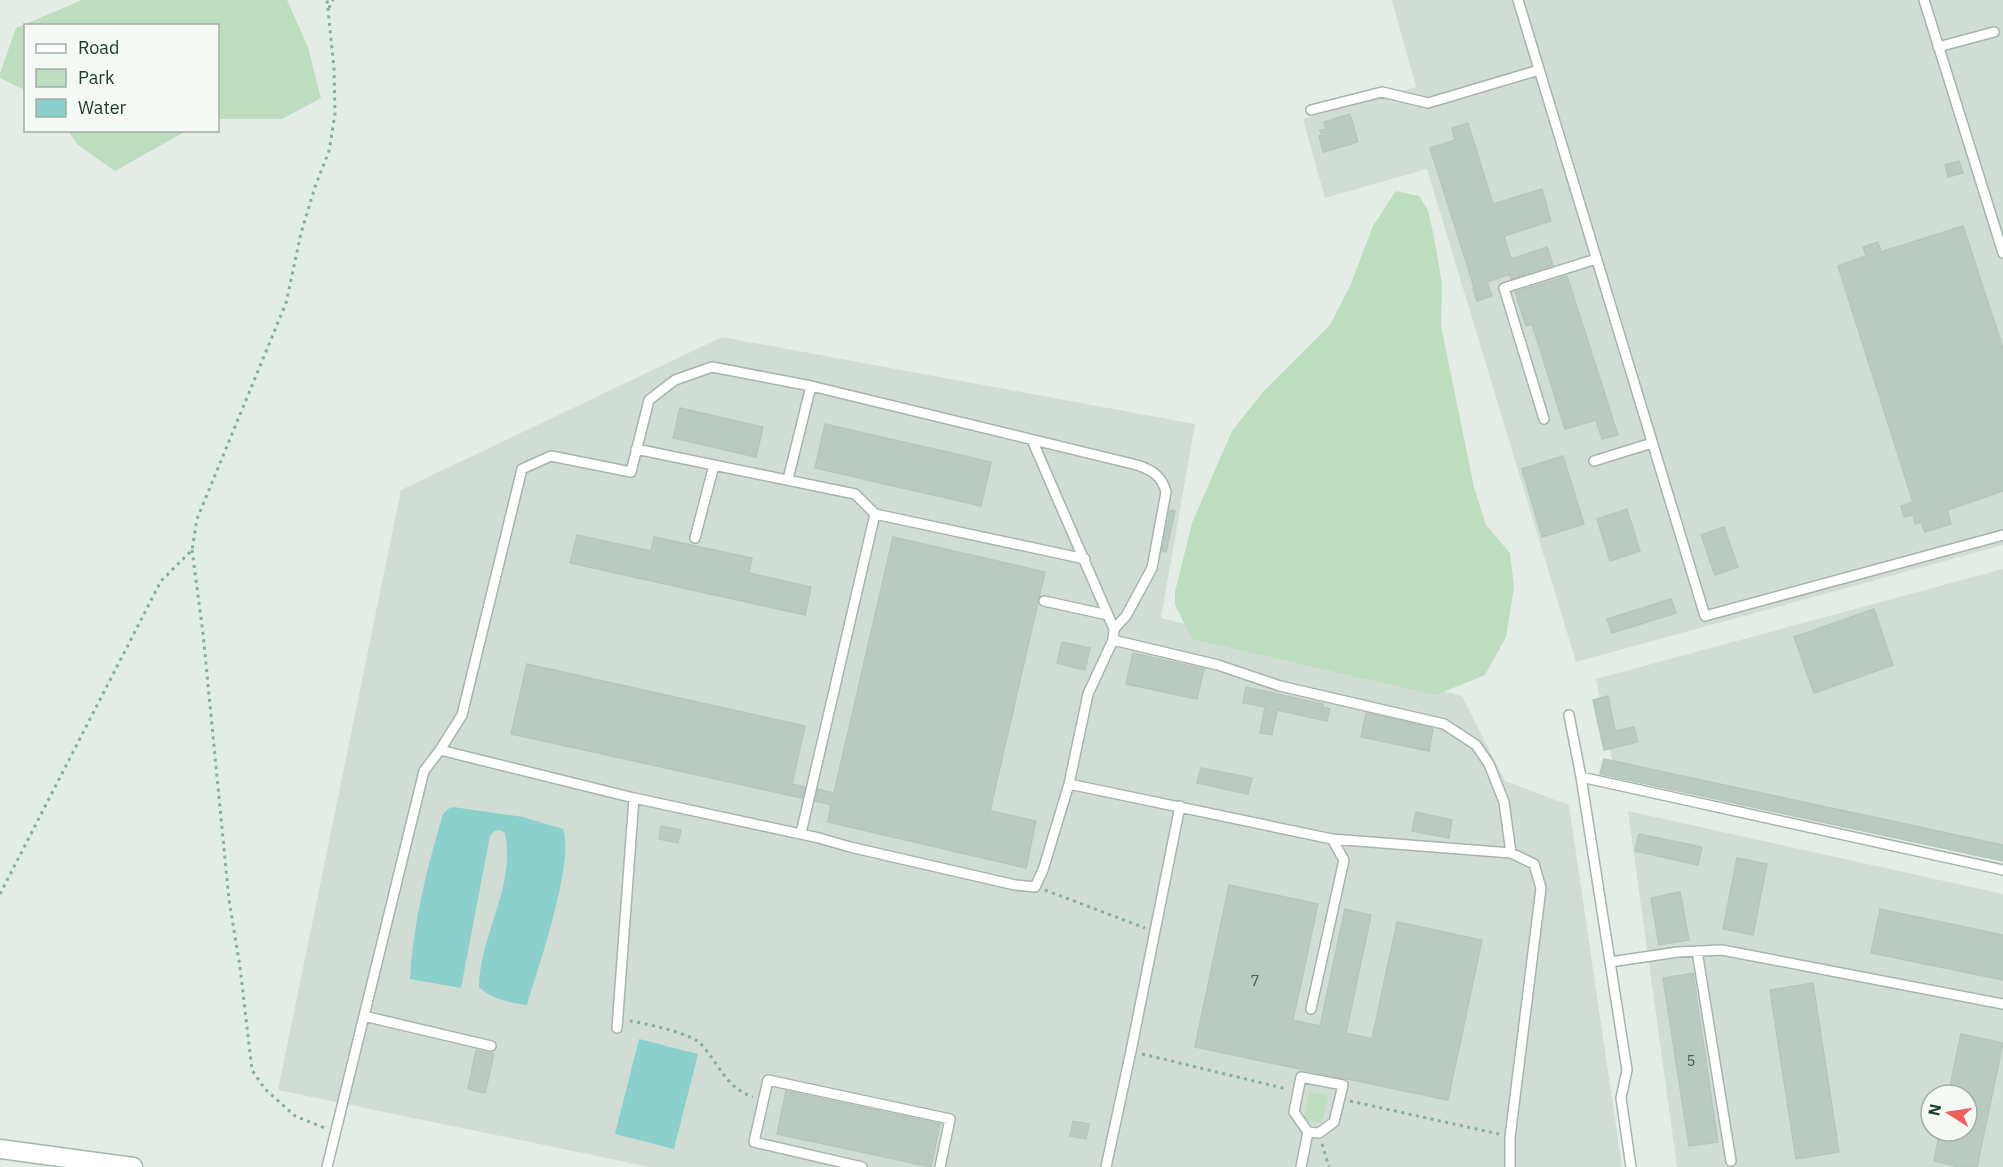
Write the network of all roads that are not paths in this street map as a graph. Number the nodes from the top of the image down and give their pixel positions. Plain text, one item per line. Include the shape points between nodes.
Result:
1 (1518, 0) edge
2 (1924, 0) edge
3 (1994, 32) dead end
4 (1938, 47) junction
5 (1539, 70) junction
6 (1311, 110) dead end
7 (2003, 253) edge
8 (1596, 259) junction
9 (811, 386) junction
10 (1544, 420) dead end
11 (1032, 440) junction
12 (1652, 443) junction
13 (636, 449) junction
14 (1594, 461) dead end
15 (714, 465) junction
16 (788, 479) junction
17 (875, 514) junction
18 (2003, 534) edge
19 (695, 538) dead end
20 (1085, 559) junction
21 (1044, 601) dead end
22 (1108, 615) junction
23 (1114, 629) junction
24 (1113, 640) junction
25 (1569, 716) dead end
26 (440, 750) junction
27 (1581, 777) junction
28 (1069, 784) junction
29 (634, 798) junction
30 (1180, 806) junction
31 (801, 833) junction
32 (1332, 839) junction
33 (1511, 853) junction
34 (2003, 870) edge
35 (1698, 951) junction
36 (1610, 962) junction
37 (2003, 1004) edge
38 (1311, 1009) dead end
39 (364, 1016) junction
40 (617, 1023) road end
41 (491, 1046) dead end
42 (1308, 1132) junction
43 (0, 1149) edge
44 (1731, 1161) dead end
45 (133, 1167) edge
46 (327, 1167) edge
47 (862, 1167) edge
48 (940, 1167) edge
49 (1106, 1167) edge
50 (1301, 1167) edge
51 (1510, 1167) edge
52 (1631, 1167) edge

1 - 5 lane
2 - 4 lane
3 - 4 lane
4 - 7 lane
5 - 6 lane via 1428,103 1382,92
5 - 8 lane
8 - 10 lane via 1504,288
8 - 12 lane
9 - 11 lane
9 - 13 lane via 712,367 675,380 649,400
9 - 16 lane
11 - 20 lane
11 - 23 lane via 1137,465 1151,470 1164,483 1166,492 1152,568 1126,616
12 - 14 lane
12 - 18 lane via 1705,616
13 - 15 lane
13 - 26 lane via 631,472 551,456 522,469 462,715
15 - 16 lane
15 - 19 lane
16 - 17 lane via 855,494
17 - 20 lane
17 - 31 lane
20 - 22 lane
21 - 22 lane
22 - 23 lane
23 - 24 lane
24 - 28 lane via 1088,694
24 - 33 lane via 1218,664 1280,686 1444,724 1476,745 1489,764 1504,802
25 - 27 lane
26 - 29 lane
26 - 39 lane via 423,771
27 - 34 lane
27 - 36 lane
28 - 30 lane
28 - 31 lane via 1035,887 861,850
29 - 31 lane
29 - 40 lane
30 - 32 lane
30 - 49 lane
32 - 33 lane
32 - 38 lane via 1344,860
33 - 51 lane via 1534,864 1541,888 1510,1137
35 - 36 lane
35 - 37 lane via 1722,950
35 - 44 lane
36 - 52 lane via 1627,1070 1621,1098
39 - 41 lane
39 - 46 lane
42 - 42 lane via 1294,1112 1301,1077 1343,1085 1334,1122 1319,1134
42 - 50 lane
43 - 45 street
47 - 48 lane via 754,1142 768,1080 950,1119

